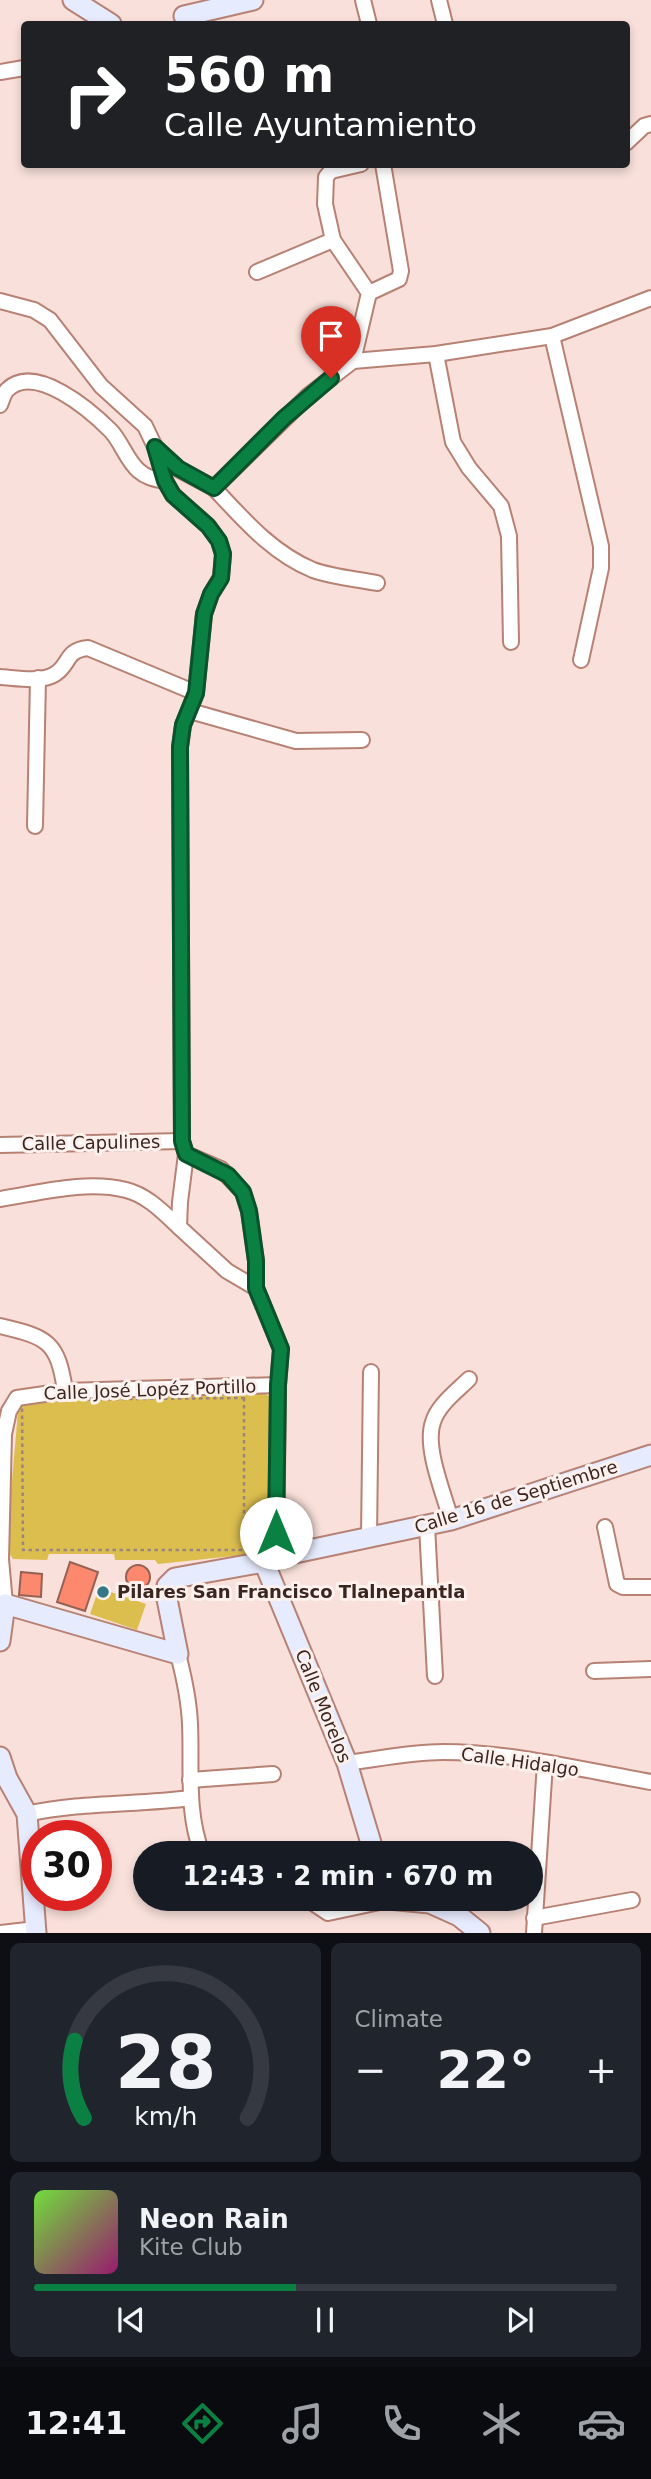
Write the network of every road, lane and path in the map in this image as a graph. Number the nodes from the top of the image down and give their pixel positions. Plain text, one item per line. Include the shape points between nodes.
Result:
1 (73, 0) edge
2 (253, 0) edge
3 (363, 0) edge
4 (439, 0) edge
5 (180, 13) edge
6 (106, 21) edge
7 (368, 21) edge
8 (444, 21) edge
9 (21, 68) edge
10 (0, 72) edge
11 (651, 124) edge
12 (630, 139) edge
13 (346, 168) edge
14 (384, 168) edge
15 (333, 240) junction
16 (257, 272) dead end
17 (369, 293) junction
18 (651, 298) edge
19 (0, 301) edge
20 (552, 336) junction
21 (436, 354) junction
22 (353, 361) junction
23 (0, 405) edge
24 (155, 447) junction
25 (165, 481) junction
26 (214, 488) junction
27 (377, 583) dead end
28 (511, 642) dead end
29 (581, 660) dead end
30 (0, 677) edge
31 (38, 678) junction
32 (196, 693) junction
33 (190, 711) junction
34 (362, 740) dead end
35 (35, 826) dead end
36 (0, 1145) edge
37 (184, 1147) junction
38 (0, 1199) edge
39 (180, 1227) junction
40 (256, 1288) junction
41 (0, 1326) edge
42 (371, 1371) dead end
43 (469, 1379) dead end
44 (278, 1385) junction
45 (65, 1391) junction
46 (244, 1398) joint
47 (2, 1434) edge
48 (651, 1455) edge
49 (451, 1520) junction
50 (427, 1526) junction
51 (606, 1527) dead end
52 (369, 1538) junction
53 (1, 1559) edge
54 (270, 1560) junction
55 (651, 1587) edge
56 (5, 1604) junction
57 (0, 1641) edge
58 (178, 1654) junction
59 (651, 1669) edge
60 (594, 1671) dead end
61 (435, 1676) dead end
62 (0, 1757) edge
63 (347, 1763) junction
64 (545, 1763) junction
65 (273, 1774) dead end
66 (190, 1780) junction
67 (651, 1782) edge
68 (191, 1798) junction
69 (27, 1814) junction
70 (200, 1841) edge
71 (370, 1841) edge
72 (632, 1900) dead end
73 (448, 1911) edge
74 (534, 1926) edge
75 (36, 1931) edge
76 (0, 1933) edge
77 (480, 1933) edge

1 - 6 main road
2 - 5 main road
3 - 7 street
4 - 8 street
9 - 10 street
11 - 12 street
13 - 15 street via 326,177 325,204
14 - 17 street via 401,271 398,279
15 - 16 street
15 - 17 street
17 - 22 street
18 - 20 street
19 - 24 street, Calle Capulines via 34,310 50,320 101,386 145,426
20 - 21 street
20 - 29 street via 601,546 601,568
21 - 22 street
21 - 28 street via 453,442 501,506 509,536
22 - 26 street via 309,395
23 - 25 street via 14,386 40,382 55,387 113,432 136,469
24 - 25 street, Calle Capulines
24 - 26 street via 178,468
25 - 32 street, Calle Capulines via 173,495 208,526 223,554 221,578 204,614
26 - 27 street via 255,532 293,560 315,571
30 - 31 street
31 - 32 street via 58,673 70,654 88,648
31 - 35 street
32 - 33 street, Calle Capulines
33 - 34 street via 296,741
33 - 37 street, Calle Capulines via 180,747
36 - 37 street, Calle Capulines
37 - 39 street
37 - 40 street, Calle Capulines via 221,1169 243,1192 256,1261
38 - 39 street via 82,1187 127,1190 157,1206
39 - 40 street via 226,1271
40 - 44 street, Calle Capulines via 281,1349
41 - 45 street via 30,1333 51,1346
42 - 52 street
43 - 49 street via 433,1419 430,1432
44 - 45 street, Calle José Lopéz Portillo
44 - 54 street, Calle Capulines
45 - 47 street, Calle José Lopéz Portillo via 17,1398
46 - 46 path via 22,1400 23,1550 244,1550
47 - 53 street, Calle José Lopéz Portillo
48 - 49 main road, Calle 16 de Septiembre
49 - 50 main road, Calle 16 de Septiembre
50 - 52 main road, Calle 16 de Septiembre
50 - 61 street
51 - 55 street via 617,1584
52 - 54 main road, Calle 16 de Septiembre
53 - 56 street, Calle José Lopéz Portillo
54 - 58 main road, Calle 16 de Septiembre via 175,1578 167,1586
54 - 63 main road, Calle Morelos
56 - 57 main road, Calle José Lopéz Portillo
56 - 58 main road
58 - 66 street via 190,1722
59 - 60 street
62 - 69 main road
63 - 64 street, Calle Hidalgo via 439,1752
63 - 71 main road, Calle Morelos
64 - 67 street, Calle Hidalgo
64 - 74 street
65 - 66 street
66 - 68 street
68 - 69 street
68 - 70 street
69 - 75 main road
72 - 74 street
73 - 77 main road
75 - 76 street

